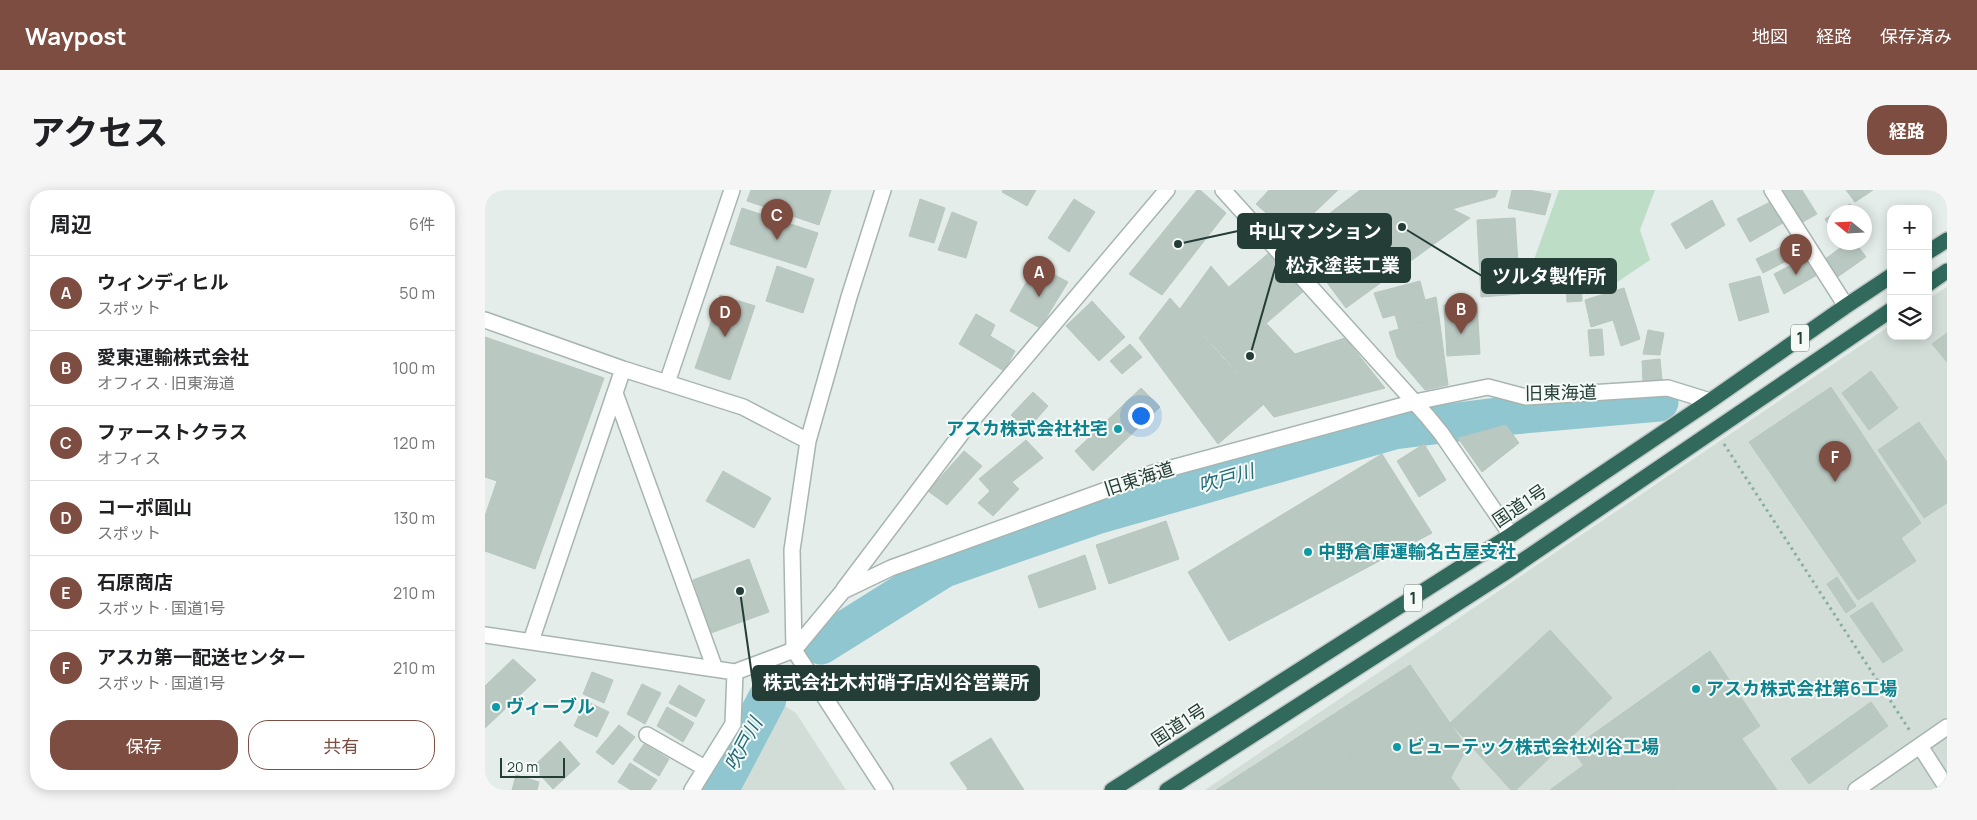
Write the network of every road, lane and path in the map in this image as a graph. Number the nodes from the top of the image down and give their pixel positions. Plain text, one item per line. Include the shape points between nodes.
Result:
1 (732, 190) edge
2 (883, 190) edge
3 (1167, 190) edge
4 (1223, 190) edge
5 (1772, 190) edge
6 (1947, 240) edge
7 (1931, 250) edge
8 (1947, 271) edge
9 (1887, 279) edge
10 (1932, 281) edge
11 (1845, 306) junction
12 (1887, 313) edge
13 (485, 320) edge
14 (623, 369) junction
15 (667, 383) junction
16 (615, 393) junction
17 (1710, 401) junction
18 (1415, 402) junction
19 (1715, 430) junction
20 (808, 441) junction
21 (1511, 535) junction
22 (843, 591) junction
23 (485, 635) edge
24 (531, 641) junction
25 (795, 650) junction
26 (715, 669) junction
27 (735, 672) junction
28 (1947, 727) edge
29 (647, 734) dead end
30 (1920, 746) junction
31 (705, 768) junction
32 (1947, 788) edge
33 (692, 790) edge
34 (885, 790) edge
35 (1112, 790) edge
36 (1167, 790) edge
37 (1856, 790) edge

1 - 15 street
2 - 20 street
3 - 22 street via 964,430
4 - 18 street
5 - 11 street
6 - 7 highway
8 - 10 highway
9 - 11 highway, 国道1号 / 1
11 - 17 highway, 国道1号 / 1
12 - 19 highway, 1
13 - 14 street
14 - 15 street
14 - 16 street
15 - 20 street via 743,407
16 - 24 street
16 - 26 street
17 - 18 street, 旧東海道 via 1668,388 1526,397 1488,387
17 - 21 highway, 国道1号 / 1
18 - 21 street via 1441,433
18 - 22 street, 旧東海道 via 1153,473 891,568
19 - 30 path
19 - 36 highway, 1 via 1495,579
20 - 25 street via 793,550
21 - 35 highway, 国道1号 / 1
22 - 25 street, 旧東海道
23 - 24 street
24 - 26 street
25 - 27 street
25 - 34 street
26 - 27 street
27 - 31 street via 733,724
28 - 30 street
29 - 31 street
30 - 32 street
30 - 37 street
31 - 33 street

